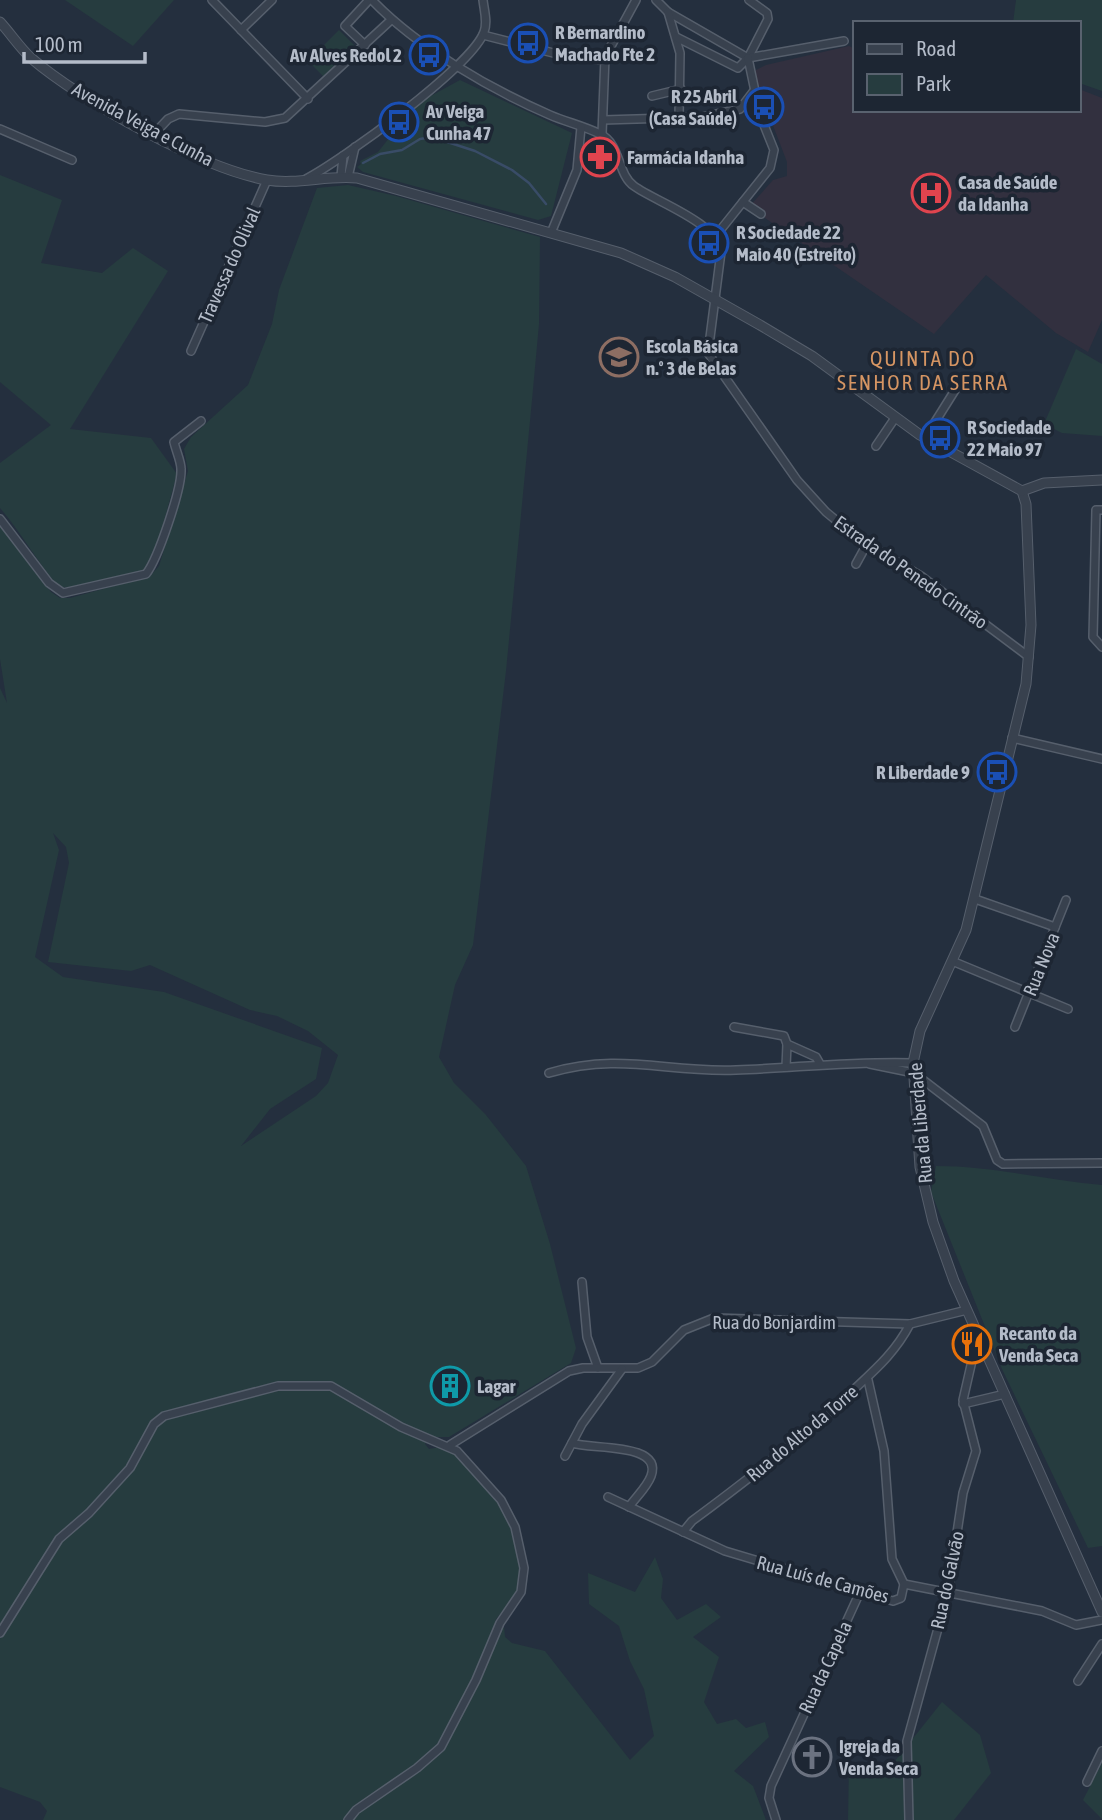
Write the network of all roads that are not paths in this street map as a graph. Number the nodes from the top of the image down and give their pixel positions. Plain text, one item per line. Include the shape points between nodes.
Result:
1 (212, 0) edge
2 (272, 0) edge
3 (370, 0) edge
4 (483, 0) edge
5 (636, 0) edge
6 (656, 0) edge
7 (749, 0) edge
8 (668, 12) junction
9 (391, 20) junction
10 (0, 22) edge
11 (241, 30) junction
12 (483, 35) junction
13 (676, 37) junction
14 (844, 41) dead end
15 (365, 45) junction
16 (748, 58) junction
17 (604, 60) junction
18 (458, 64) junction
19 (681, 89) junction
20 (753, 91) junction
21 (652, 96) dead end
22 (308, 99) junction
23 (679, 118) junction
24 (603, 120) junction
25 (581, 127) junction
26 (0, 129) edge
27 (154, 134) junction
28 (602, 135) junction
29 (356, 146) junction
30 (344, 155) junction
31 (72, 160) dead end
32 (344, 176) junction
33 (267, 180) junction
34 (302, 180) junction
35 (743, 202) junction
36 (761, 214) dead end
37 (551, 233) junction
38 (714, 239) junction
39 (716, 300) junction
40 (191, 351) dead end
41 (957, 387) dead end
42 (895, 418) junction
43 (201, 421) dead end
44 (925, 438) junction
45 (876, 446) dead end
46 (1102, 480) edge
47 (1022, 491) junction
48 (1102, 510) edge
49 (0, 519) edge
50 (867, 544) junction
51 (856, 564) dead end
52 (1102, 647) edge
53 (1030, 657) junction
54 (1012, 738) junction
55 (1102, 759) edge
56 (975, 899) junction
57 (1066, 900) dead end
58 (1055, 927) junction
59 (952, 961) junction
60 (1030, 993) junction
61 (1068, 1009) dead end
62 (734, 1027) dead end
63 (1015, 1027) dead end
64 (787, 1044) junction
65 (820, 1064) junction
66 (786, 1067) junction
67 (913, 1068) junction
68 (549, 1073) dead end
69 (1102, 1163) edge
70 (582, 1282) dead end
71 (967, 1310) junction
72 (910, 1324) junction
73 (981, 1343) junction
74 (598, 1368) junction
75 (622, 1369) junction
76 (867, 1380) junction
77 (1005, 1394) junction
78 (963, 1404) junction
79 (572, 1443) junction
80 (450, 1446) junction
81 (565, 1456) dead end
82 (608, 1497) dead end
83 (629, 1507) junction
84 (683, 1532) junction
85 (904, 1584) junction
86 (860, 1592) junction
87 (948, 1592) junction
88 (1102, 1612) edge
89 (1102, 1620) edge
90 (0, 1633) edge
91 (1102, 1644) edge
92 (1078, 1681) dead end
93 (1102, 1751) edge
94 (1087, 1782) dead end
95 (348, 1820) edge
96 (776, 1820) edge
97 (909, 1820) edge

1 - 11 street
2 - 11 street
3 - 9 street
3 - 15 street via 345,26
4 - 12 street
5 - 17 street
6 - 8 street
7 - 16 street via 768,16
8 - 13 street
8 - 16 street
9 - 15 street
9 - 18 street
10 - 27 street, Avenida Veiga e Cunha via 29,57 52,74
11 - 22 street
12 - 17 street via 565,56
12 - 18 street, Avenida Veiga e Cunha
13 - 16 street via 731,68 738,68
13 - 19 street
14 - 16 street
15 - 22 street
16 - 20 street
17 - 24 street
18 - 25 street via 503,93
18 - 29 street, Avenida Veiga e Cunha
19 - 21 street
19 - 23 street
20 - 23 street via 740,109
20 - 35 street via 774,150 771,168
22 - 27 street via 285,118 265,122 178,114
23 - 24 street
24 - 28 street
25 - 28 street
25 - 37 street via 577,170
26 - 31 street
27 - 33 street, Avenida Veiga e Cunha via 218,164
28 - 38 street via 615,150 631,184 678,208
29 - 30 street, Avenida Veiga e Cunha
29 - 32 street
30 - 32 street
30 - 34 street, Avenida Veiga e Cunha
32 - 34 street
32 - 37 street
33 - 34 street, Avenida Veiga e Cunha
33 - 40 street, Travessa do Olival
35 - 36 street
35 - 38 street
37 - 39 street via 636,258
38 - 39 street, Estrada do Penedo Cintrão via 721,252
39 - 42 street via 812,356
39 - 50 street, Estrada do Penedo Cintrão via 708,353 797,480 826,512
41 - 44 street
42 - 44 street
42 - 45 street
43 - 49 street via 174,442 181,470 155,563 146,574 63,593 48,583
44 - 47 street
46 - 47 street via 1044,483
47 - 53 street, Rua da Liberdade
48 - 52 street via 1096,510 1093,637
50 - 51 street
50 - 53 street, Estrada do Penedo Cintrão via 921,576
53 - 54 street, Rua da Liberdade
54 - 55 street
54 - 56 street, Rua da Liberdade
56 - 58 street
56 - 59 street, Rua da Liberdade
57 - 58 street, Rua Nova
58 - 60 street, Rua Nova
59 - 60 street
59 - 67 street, Rua da Liberdade via 920,1031
60 - 61 street
60 - 63 street, Rua Nova
62 - 64 street via 777,1033
64 - 65 street via 816,1057
64 - 66 street
65 - 66 street
65 - 67 street via 863,1062
66 - 68 street via 714,1070 612,1062
67 - 69 street via 983,1126 1003,1164
67 - 71 street, Rua da Liberdade via 920,1167 933,1222
70 - 74 street via 587,1337
71 - 72 street, Rua do Bonjardim
71 - 73 street, Rua da Liberdade
72 - 75 street, Rua do Bonjardim via 714,1318 684,1330 652,1362
72 - 76 street, Rua do Alto da Torre via 899,1346
73 - 77 street, Rua da Liberdade
73 - 78 street, Rua do Galvão via 974,1352
74 - 75 street, Rua do Bonjardim
74 - 80 street, Rua do Bonjardim via 569,1371
75 - 79 street
76 - 84 street, Rua do Alto da Torre
76 - 85 street via 884,1451 892,1559
77 - 78 street
77 - 88 street, Rua da Liberdade
78 - 87 street, Rua do Galvão via 976,1451 963,1493
79 - 81 street
79 - 83 street via 640,1451 649,1458 653,1466 650,1478
80 - 90 street via 401,1427 344,1392 309,1384 278,1386 164,1416 154,1424 130,1468 59,1539
80 - 95 street via 501,1500 516,1527 524,1583 441,1747
82 - 83 street, Rua Luís de Camões
83 - 84 street, Rua Luís de Camões
84 - 86 street, Rua Luís de Camões via 725,1551
85 - 86 street, Rua Luís de Camões via 901,1598 893,1601
85 - 87 street, Rua Luís de Camões
86 - 96 street, Rua da Capela via 771,1786 769,1798
87 - 89 street, Rua Luís de Camões via 1042,1611 1076,1625
87 - 97 street, Rua do Galvão via 907,1741
91 - 92 street
93 - 94 street

